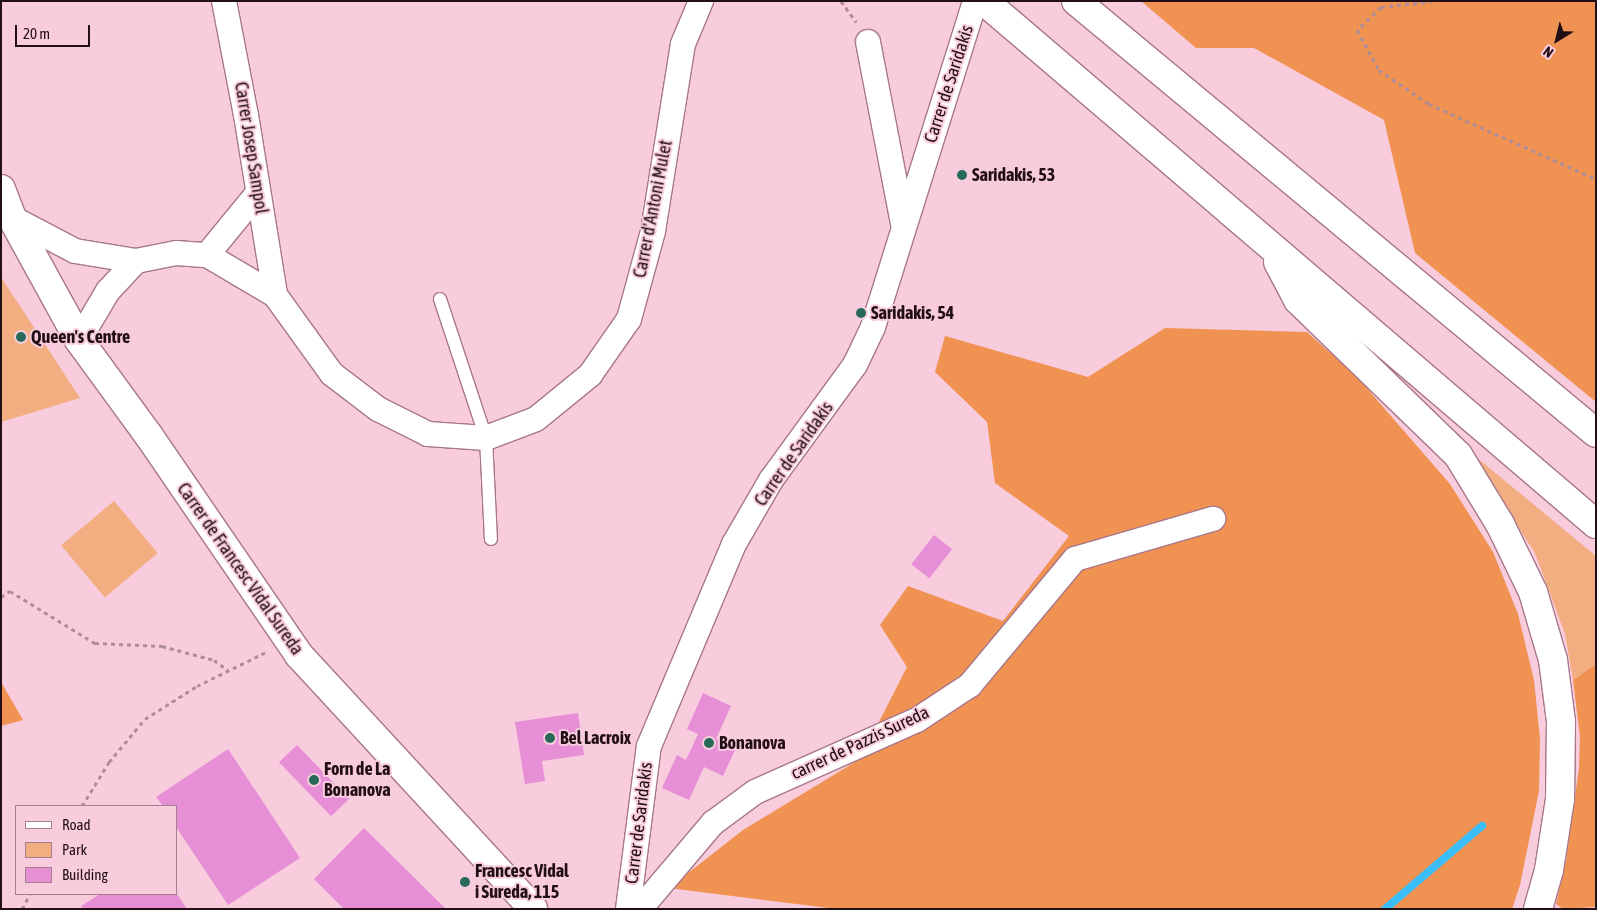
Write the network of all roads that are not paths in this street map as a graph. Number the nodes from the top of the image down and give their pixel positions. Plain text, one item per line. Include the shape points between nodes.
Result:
1 (224, 1) edge
2 (701, 1) edge
3 (975, 1) edge
4 (984, 1) edge
5 (1076, 1) edge
6 (868, 42) dead end
7 (1, 189) edge
8 (258, 193) junction
9 (12, 218) junction
10 (903, 226) junction
11 (1270, 248) junction
12 (206, 255) junction
13 (136, 261) junction
14 (275, 295) junction
15 (440, 299) dead end
16 (78, 340) junction
17 (1596, 433) edge
18 (486, 438) junction
19 (1212, 519) dead end
20 (1596, 524) edge
21 (491, 539) dead end
22 (533, 909) edge
23 (628, 909) edge
24 (640, 909) edge
25 (1538, 909) edge

1 - 8 street, Carrer Josep Sampol
2 - 18 street, Carrer d'Antoni Mulet via 683,44 653,232 629,319 590,375 536,419
3 - 10 street, Carrer de Saridakis
4 - 11 main road
5 - 17 main road
6 - 10 street
7 - 9 main road, Carrer de Francesc Vidal Sureda
8 - 12 street
8 - 14 street, Carrer Josep Sampol
9 - 13 street via 75,251
9 - 16 main road, Carrer de Francesc Vidal Sureda
10 - 23 street, Carrer de Saridakis via 873,327 855,365 771,480 734,544 649,746
11 - 20 main road
11 - 25 main road via 1298,300 1458,455 1500,524 1533,592 1553,660 1561,722 1560,799 1549,870
12 - 13 street via 176,253
12 - 14 street
13 - 16 street via 108,291
14 - 18 street, Carrer d'Antoni Mulet via 332,374 378,409 428,434
15 - 18 lane
16 - 22 main road, Carrer de Francesc Vidal Sureda via 299,656
18 - 21 lane
19 - 24 street, carrer de Pazzis Sureda via 1075,559 970,685 917,720 755,792 713,823

